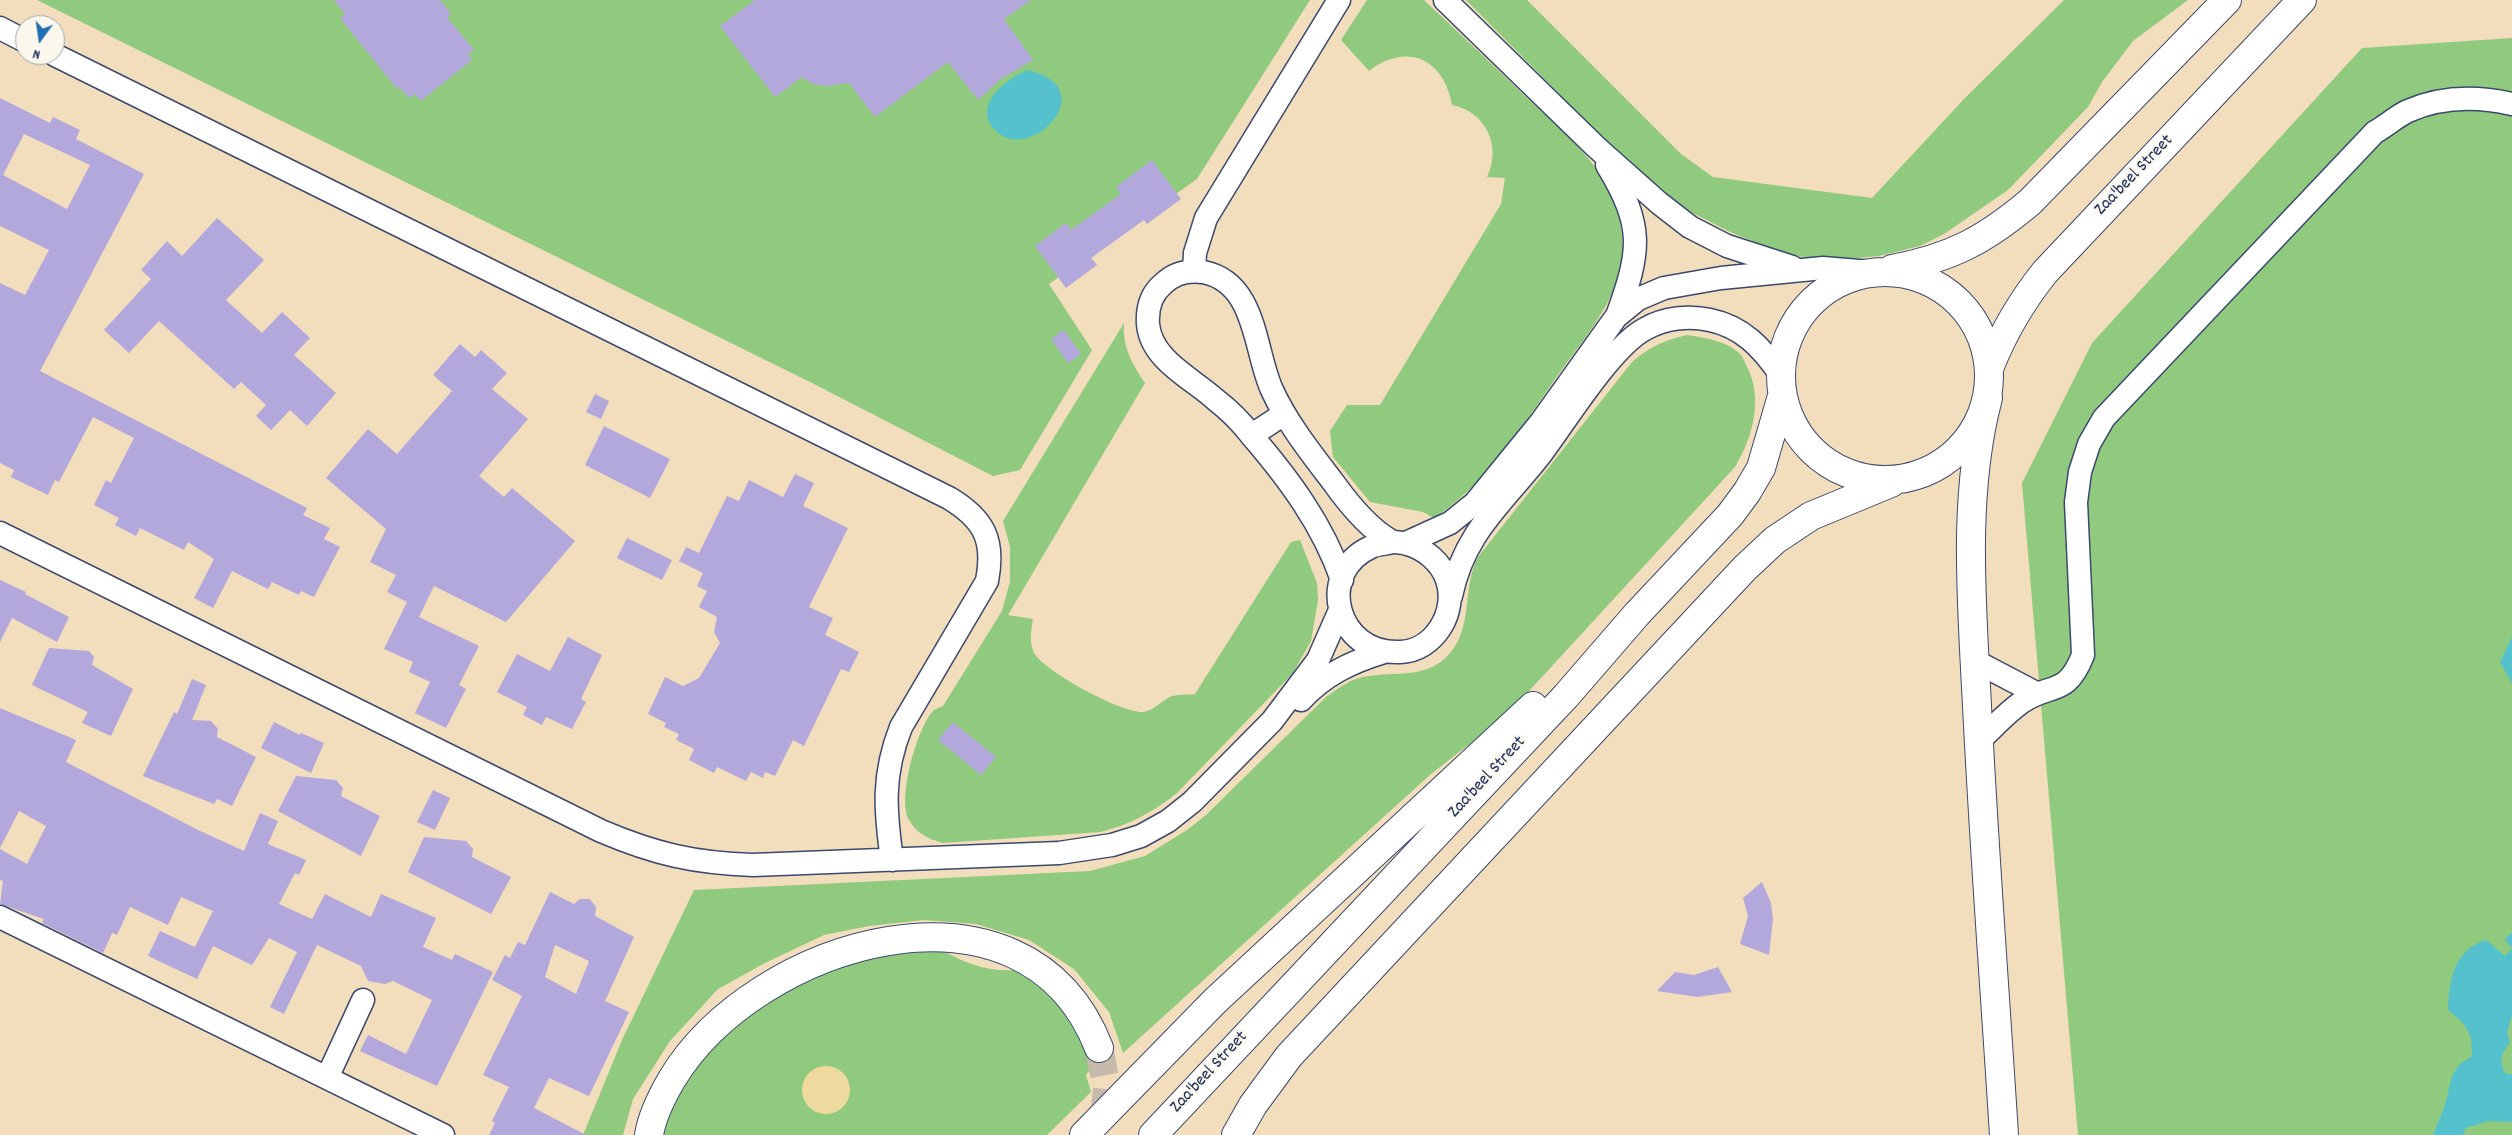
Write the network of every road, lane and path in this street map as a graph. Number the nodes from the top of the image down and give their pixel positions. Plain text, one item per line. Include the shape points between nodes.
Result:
1 (1339, 0) edge
2 (1445, 0) edge
3 (2227, 0) edge
4 (2302, 0) edge
5 (0, 28) edge
6 (15, 36) edge
7 (65, 60) edge
8 (2512, 104) edge
9 (1596, 147) junction
10 (1799, 269) junction
11 (1194, 271) junction
12 (1876, 272) junction
13 (1616, 317) junction
14 (1990, 366) junction
15 (1781, 385) junction
16 (1988, 398) junction
17 (1284, 414) junction
18 (1252, 435) junction
19 (1900, 480) junction
20 (0, 533) edge
21 (1399, 543) junction
22 (1342, 580) junction
23 (1450, 599) junction
24 (1340, 610) junction
25 (1637, 614) junction
26 (1384, 652) junction
27 (1975, 661) junction
28 (2036, 694) junction
29 (1272, 721) junction
30 (1979, 741) junction
31 (892, 860) junction
32 (0, 917) edge
33 (363, 1000) dead end
34 (1100, 1048) tunnel mouth
35 (327, 1078) junction
36 (443, 1135) edge
37 (649, 1135) edge
38 (1084, 1135) edge
39 (1153, 1135) edge
40 (1236, 1135) edge
41 (2004, 1135) edge

1 - 11 street via 1206,218 1197,244
2 - 9 street
3 - 12 main road via 2030,202 1998,229 1962,250 1922,264
4 - 14 main road, Zaa'beel Street via 2045,272 2022,300
5 - 6 street
7 - 31 street via 966,508 980,523 988,541 991,561 987,581 901,727 893,748 885,793
8 - 28 street via 2483,98 2445,100 2408,111 2375,132 2104,418 2089,444 2080,472 2076,502 2083,655 2077,670 2066,683 2052,691
9 - 10 street via 1690,227 1727,246
9 - 13 street via 1625,196 1633,218 1636,242 1634,266
10 - 12 street
10 - 13 street via 1664,288 1638,300
11 - 17 street via 1212,274 1240,296 1249,312 1261,363
11 - 18 street via 1177,274 1158,289 1148,310 1150,338 1170,364 1216,400
12 - 14 main road via 1912,275 1941,288 1970,315 1982,335
12 - 15 main road, Zaa'beel Street via 1842,280 1817,296 1797,318 1784,345
13 - 21 street via 1541,422 1475,503 1450,523
14 - 16 main road
15 - 19 main road via 1793,426 1812,451 1838,469 1868,479
15 - 23 street via 1765,353 1747,335 1723,322 1696,316 1668,320 1644,329 1607,365 1540,456 1480,526 1458,568
15 - 25 main road, Zaa'beel Street via 1764,459 1747,492 1730,515
16 - 19 main road via 1976,428 1956,452 1930,470
16 - 27 main road via 1980,426 1972,484
17 - 18 street
17 - 21 street via 1351,506
18 - 22 street via 1310,512
19 - 40 main road via 1811,516 1775,540 1678,639 1289,1056 1253,1105
20 - 31 street via 637,847 713,863 753,865
21 - 22 street via 1371,547 1353,561
21 - 23 street via 1424,551 1438,563 1447,580
22 - 24 street
23 - 26 street via 1446,618 1429,640 1404,652
24 - 26 street via 1356,638
24 - 29 street via 1318,660
25 - 38 main road via 1580,660 1326,896 1161,1053
25 - 39 main road, Zaa'beel Street via 1560,702
26 - 29 street via 1333,672
27 - 28 street
27 - 30 main road
28 - 30 street via 2008,712
29 - 31 street via 1192,802 1141,836 1082,851
30 - 41 main road
32 - 35 street
33 - 35 street
34 - 37 main road via 1074,999 1032,963 998,947 961,939 890,941 811,963 754,994 710,1030 680,1066 658,1107
35 - 36 street

